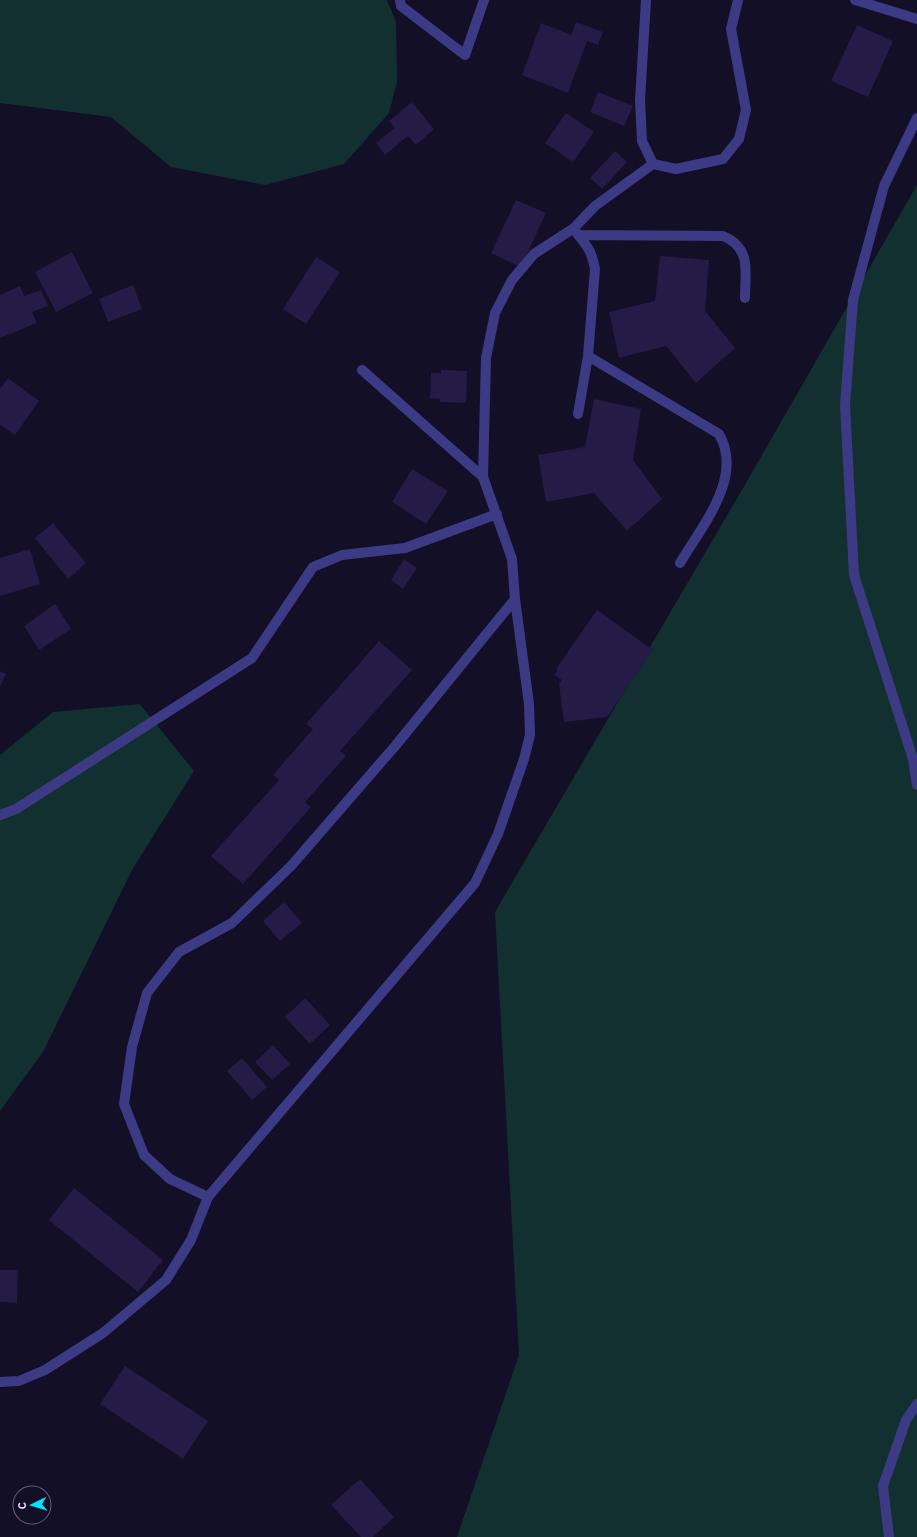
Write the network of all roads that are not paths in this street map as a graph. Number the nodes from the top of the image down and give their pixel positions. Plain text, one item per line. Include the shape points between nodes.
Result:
1 (400, 0) edge
2 (484, 0) edge
3 (646, 0) edge
4 (738, 0) edge
5 (856, 0) edge
6 (917, 19) edge
7 (917, 118) edge
8 (653, 164) junction
9 (576, 232) junction
10 (745, 298) dead end
11 (588, 356) junction
12 (362, 370) dead end
13 (578, 414) dead end
14 (483, 477) junction
15 (497, 514) junction
16 (680, 563) dead end
17 (515, 599) junction
18 (917, 785) edge
19 (0, 815) edge
20 (208, 1197) junction
21 (0, 1382) edge
22 (917, 1404) edge
23 (889, 1537) edge

1 - 2 street via 402,6 465,55
3 - 8 street via 640,100 642,141
4 - 8 street via 731,29 746,110 739,139 723,159 676,169
5 - 6 street
7 - 18 street via 884,186 853,300 845,405 854,575 914,759
8 - 9 street via 595,206
9 - 10 street via 723,236 732,240 744,256
9 - 11 street via 586,242 595,269
9 - 14 street via 534,254 512,280 495,313 486,358
11 - 13 street
11 - 16 street via 719,434 726,446 728,458 722,492
12 - 14 street
14 - 15 street
15 - 17 street via 512,559
15 - 19 street via 404,548 342,555 313,566 252,658 16,809
17 - 20 street via 529,704 530,735 498,834 475,883
17 - 20 street via 396,745 291,866 232,923 179,952 147,993 132,1047 124,1104 144,1154 170,1179
20 - 21 street via 191,1240 166,1280 103,1333 46,1370 19,1381
22 - 23 street via 906,1420 883,1486

